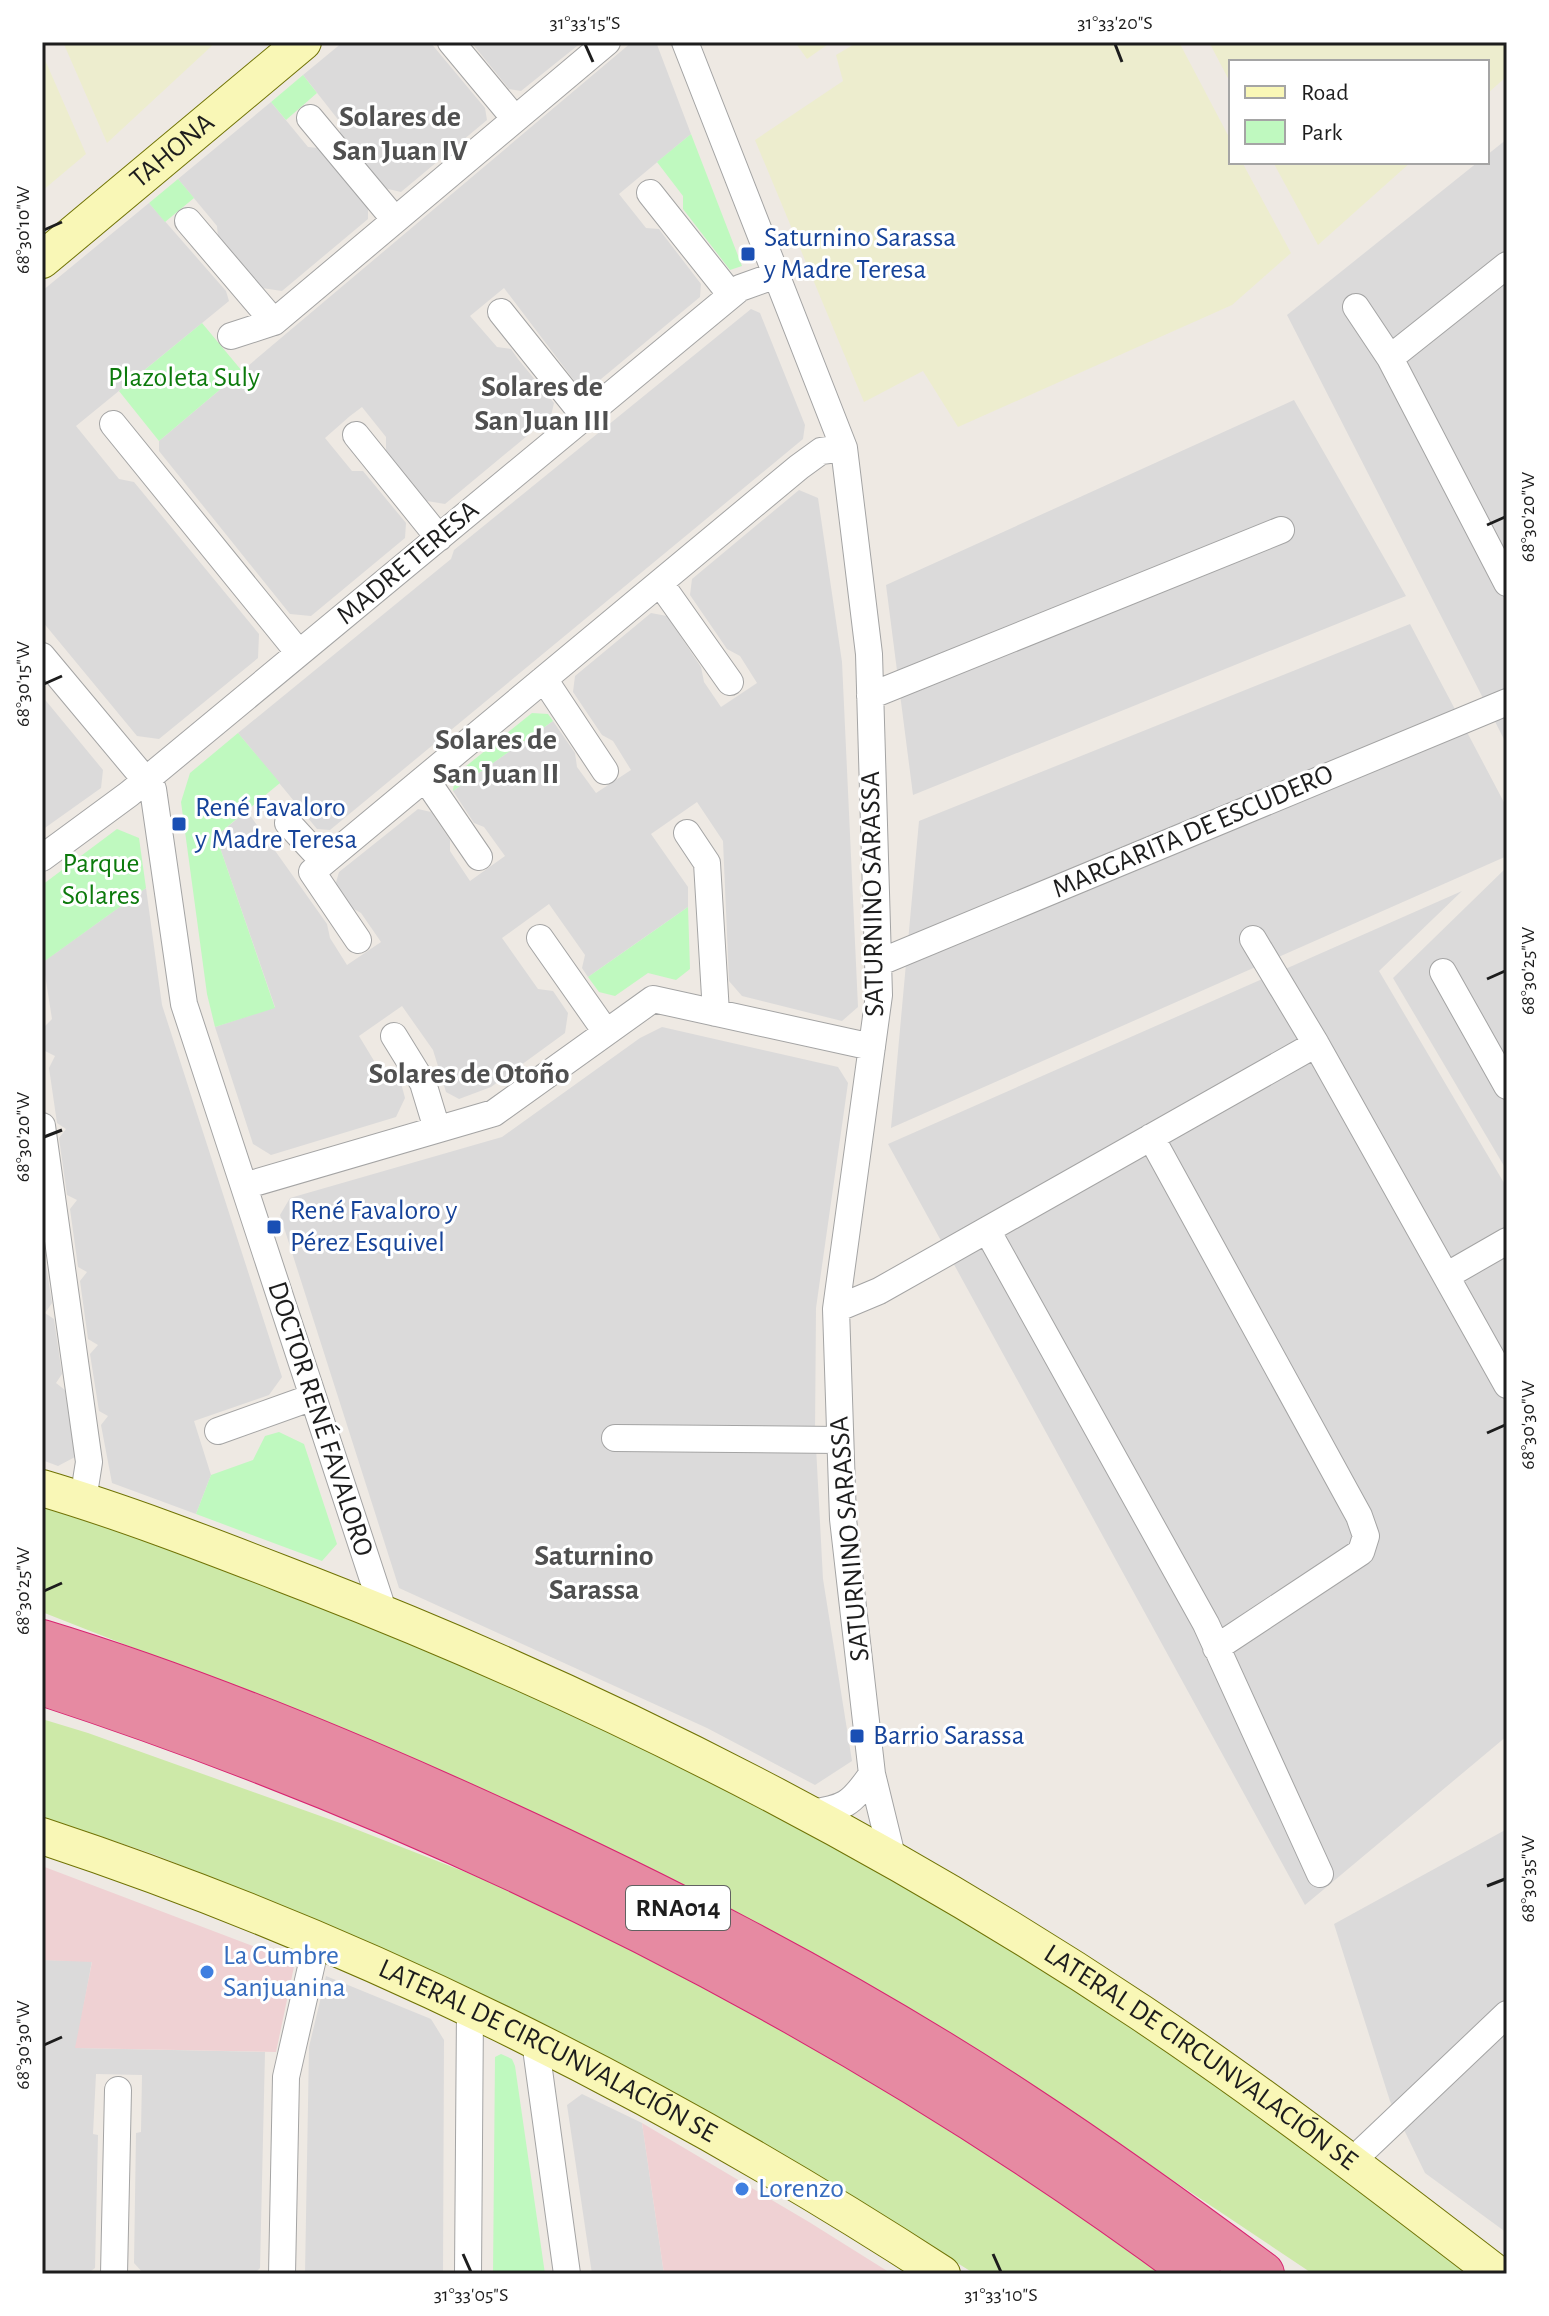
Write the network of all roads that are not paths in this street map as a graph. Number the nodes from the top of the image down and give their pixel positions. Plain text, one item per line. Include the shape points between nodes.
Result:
1 (303, 42) edge
2 (451, 42) edge
3 (607, 42) edge
4 (685, 42) edge
5 (310, 118) dead end
6 (515, 119) junction
7 (650, 193) dead end
8 (395, 220) junction
9 (188, 221) dead end
10 (42, 260) edge
11 (1507, 265) edge
12 (776, 275) junction
13 (731, 295) junction
14 (1356, 307) dead end
15 (501, 312) dead end
16 (274, 322) junction
17 (231, 336) dead end
18 (1390, 358) junction
19 (585, 417) junction
20 (113, 424) dead end
21 (356, 435) dead end
22 (844, 448) junction
23 (1281, 530) dead end
24 (439, 538) junction
25 (660, 583) junction
26 (1507, 583) edge
27 (299, 653) junction
28 (42, 656) edge
29 (544, 679) junction
30 (730, 682) dead end
31 (870, 696) junction
32 (1507, 702) edge
33 (605, 771) dead end
34 (425, 778) junction
35 (146, 780) junction
36 (288, 823) dead end
37 (687, 833) dead end
38 (479, 857) dead end
39 (42, 858) edge
40 (318, 867) junction
41 (540, 938) dead end
42 (1253, 939) dead end
43 (358, 940) dead end
44 (878, 963) junction
45 (1443, 972) dead end
46 (716, 1013) junction
47 (606, 1032) junction
48 (394, 1036) dead end
49 (1316, 1044) junction
50 (872, 1047) junction
51 (1507, 1086) edge
52 (42, 1126) edge
53 (437, 1129) junction
54 (1151, 1137) junction
55 (244, 1186) junction
56 (987, 1230) junction
57 (1507, 1241) edge
58 (1446, 1276) junction
59 (836, 1309) junction
60 (1507, 1385) edge
61 (313, 1397) junction
62 (218, 1431) dead end
63 (615, 1438) dead end
64 (840, 1440) junction
65 (42, 1488) edge
66 (83, 1500) junction
67 (384, 1613) junction
68 (42, 1632) edge
69 (42, 1642) edge
70 (1216, 1648) junction
71 (145, 1676) junction
72 (42, 1683) edge
73 (42, 1702) edge
74 (872, 1774) junction
75 (299, 1776) junction
76 (806, 1814) junction
77 (42, 1836) edge
78 (893, 1860) junction
79 (1320, 1874) dead end
80 (317, 1941) junction
81 (470, 2009) junction
82 (1504, 2023) edge
83 (535, 2041) junction
84 (118, 2090) dead end
85 (1350, 2163) junction
86 (1172, 2207) junction
87 (114, 2274) edge
88 (282, 2274) edge
89 (468, 2274) edge
90 (567, 2274) edge
91 (942, 2274) edge
92 (1198, 2274) edge
93 (1262, 2274) edge
94 (1280, 2274) edge
95 (1497, 2274) edge

1 - 10 street, TAHONA
2 - 6 street
3 - 6 street
4 - 12 street, SATURNINO SARASSA
5 - 8 street
6 - 8 street
7 - 13 street
8 - 16 street
9 - 16 street
11 - 18 street
12 - 13 street, MADRE TERESA
12 - 22 street, SATURNINO SARASSA
13 - 19 street, MADRE TERESA
14 - 18 street
15 - 19 street
16 - 17 street
18 - 26 street
19 - 24 street, MADRE TERESA
20 - 27 street
21 - 24 street
22 - 25 street via 821,451
22 - 31 street, SATURNINO SARASSA
23 - 31 street
24 - 27 street, MADRE TERESA
25 - 29 street
25 - 30 street
27 - 35 street, MADRE TERESA
28 - 35 street, DOCTOR RENÉ FAVALORO
29 - 33 street
29 - 34 street
31 - 44 street, SATURNINO SARASSA
32 - 44 street, MARGARITA DE ESCUDERO
34 - 38 street
34 - 40 street
35 - 39 street, MADRE TERESA
35 - 55 street, DOCTOR RENÉ FAVALORO via 153,789 184,1004
36 - 40 street
37 - 46 street via 707,863
40 - 43 street
41 - 47 street
42 - 49 street
44 - 50 street, SATURNINO SARASSA
45 - 51 street
46 - 47 street via 653,999
46 - 50 street
47 - 53 street via 494,1113
48 - 53 street via 423,1083
49 - 54 street
49 - 58 street
50 - 59 street, SATURNINO SARASSA
52 - 66 street via 89,1462
53 - 55 street
54 - 56 street
54 - 70 street via 1366,1536 1361,1552
55 - 61 street, DOCTOR RENÉ FAVALORO
56 - 59 street
56 - 70 street
57 - 58 street
58 - 60 street
59 - 64 street, SATURNINO SARASSA
61 - 62 street
61 - 67 street, DOCTOR RENÉ FAVALORO
63 - 64 street
64 - 74 street, SATURNINO SARASSA via 843,1519
65 - 66 street, LATERAL DE CIRCUNVALACIÓN SE
66 - 67 street, LATERAL DE CIRCUNVALACIÓN SE
67 - 76 street, LATERAL DE CIRCUNVALACIÓN SE via 683,1748
68 - 71 highway
69 - 71 highway, RNA014
70 - 79 street
71 - 86 highway, RNA014 via 501,1821 748,1944 1023,2105
72 - 75 highway, RNA014
73 - 75 highway
74 - 76 street via 845,1805
74 - 78 street, SATURNINO SARASSA
75 - 92 highway, RNA014 via 561,1891 786,2008 1033,2158
76 - 78 street, LATERAL DE CIRCUNVALACIÓN SE
77 - 80 street, LATERAL DE CIRCUNVALACIÓN SE
78 - 85 street, LATERAL DE CIRCUNVALACIÓN SE via 1150,2019
80 - 81 street, LATERAL DE CIRCUNVALACIÓN SE
80 - 88 street via 286,2077
81 - 83 street, LATERAL DE CIRCUNVALACIÓN SE
81 - 89 street
82 - 85 street
83 - 90 street
83 - 91 street, LATERAL DE CIRCUNVALACIÓN SE via 753,2157
84 - 87 street
85 - 95 street, LATERAL DE CIRCUNVALACIÓN SE
86 - 93 highway, RNA014
86 - 94 highway

